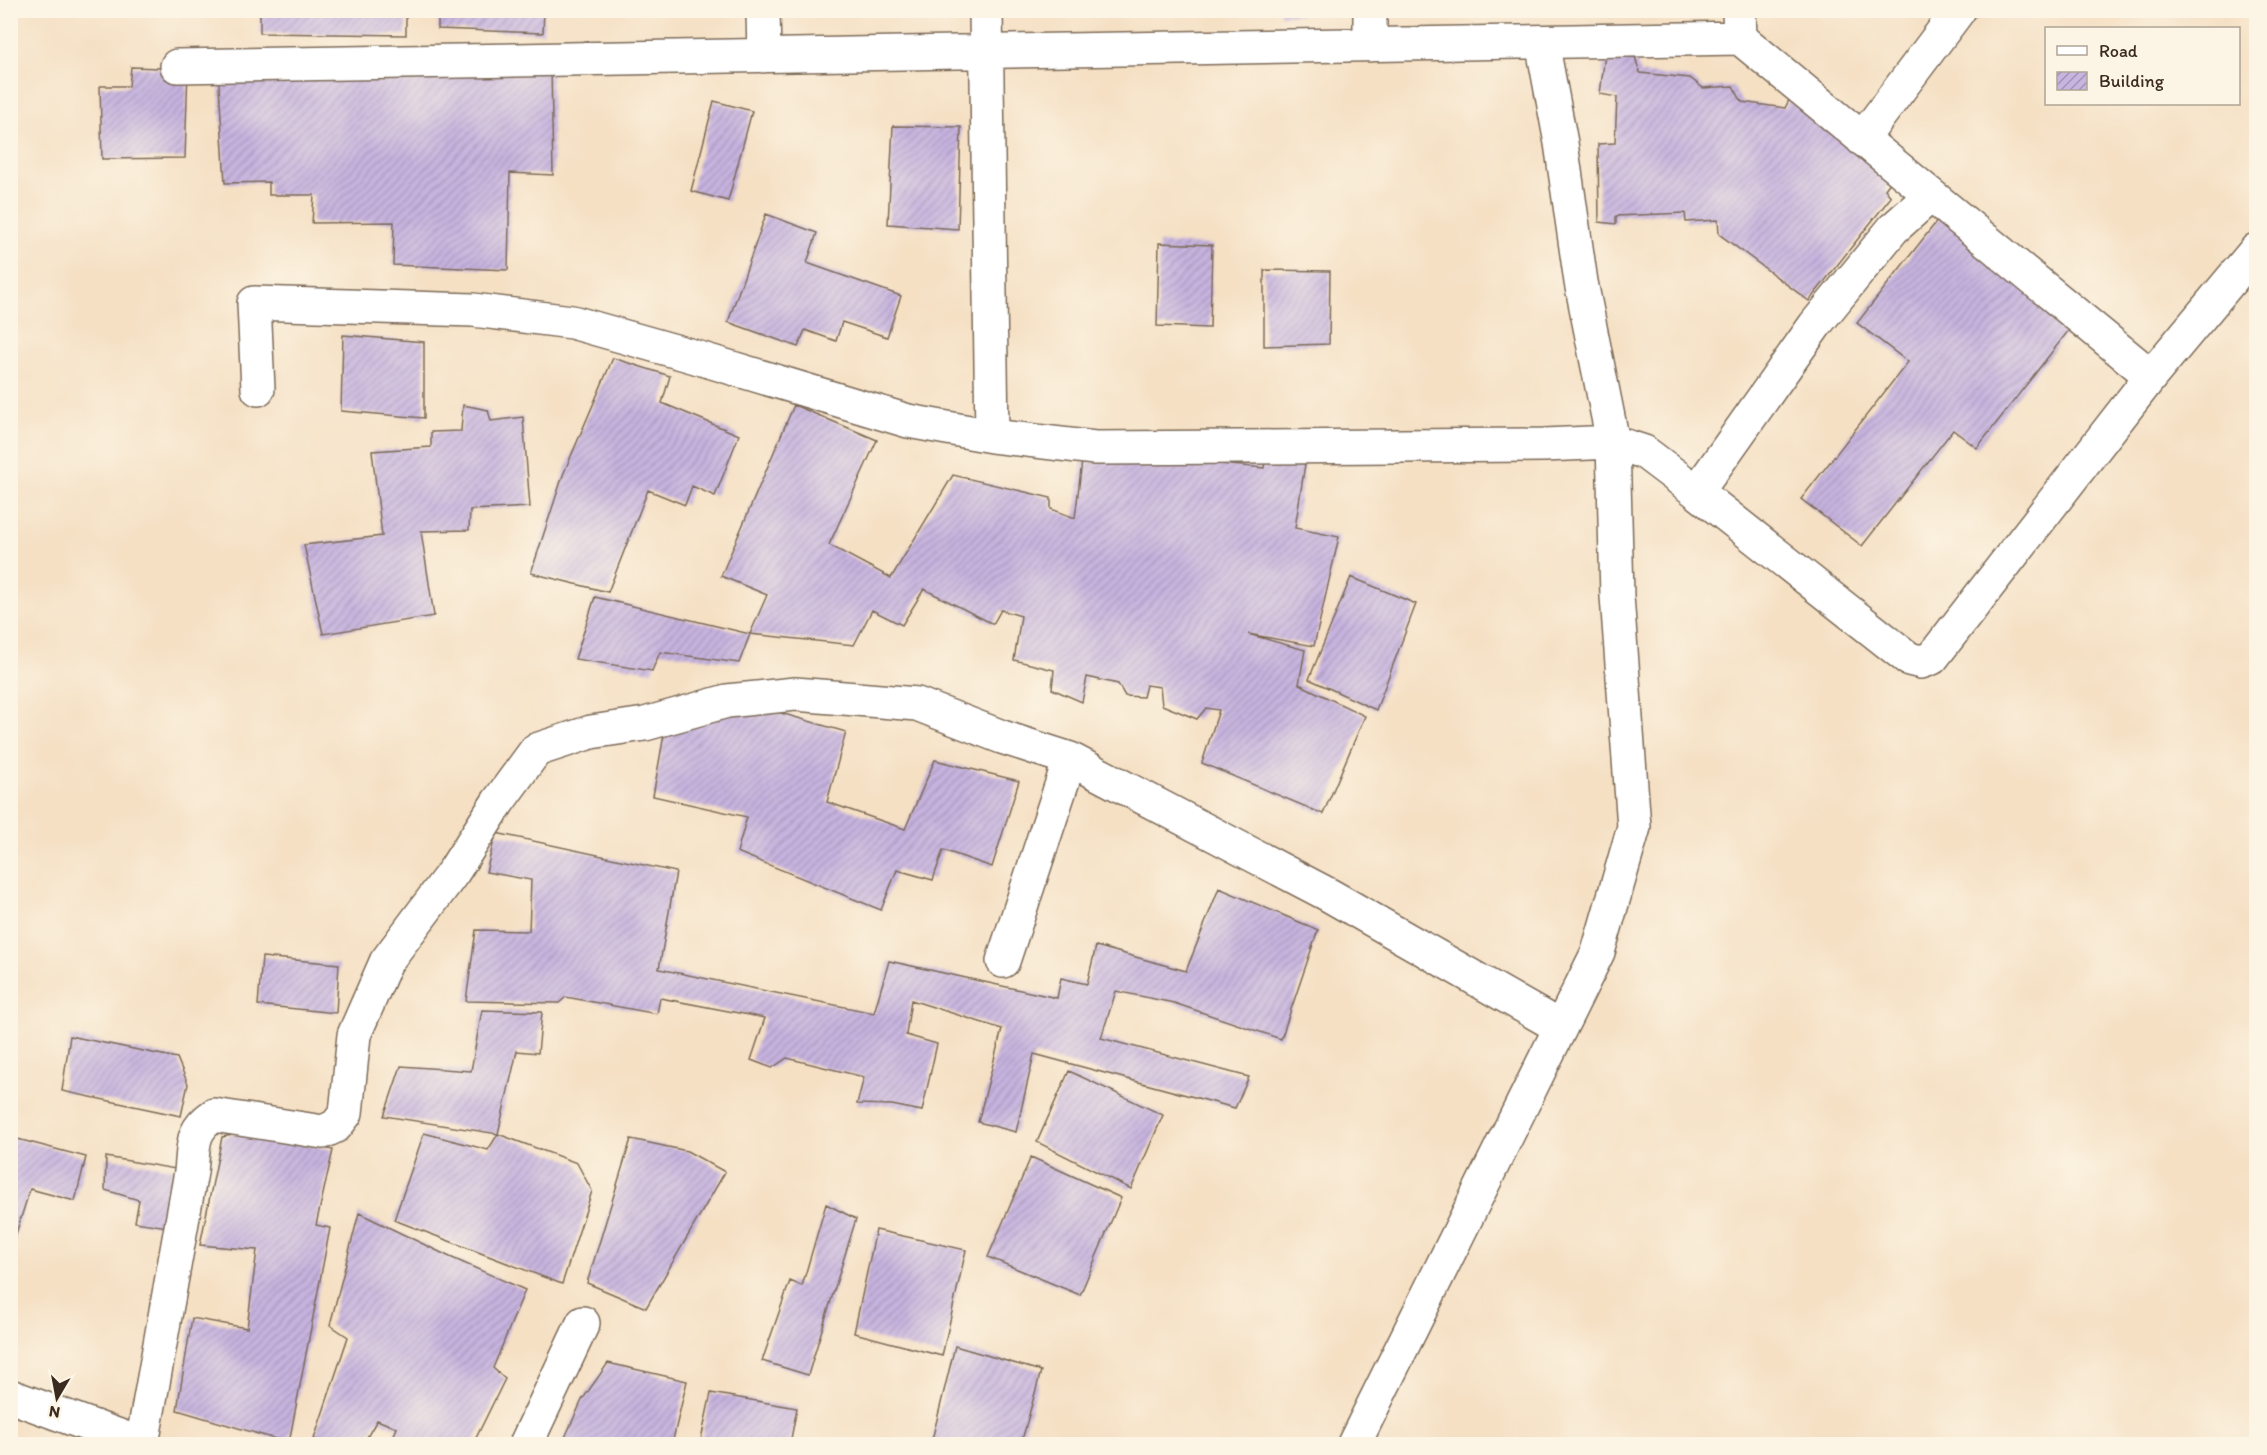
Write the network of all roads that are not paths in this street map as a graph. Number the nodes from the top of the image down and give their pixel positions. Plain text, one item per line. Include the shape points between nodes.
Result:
1 (763, 10) edge
2 (986, 10) edge
3 (1370, 10) edge
4 (1959, 10) edge
5 (1739, 24) edge
6 (1542, 42) junction
7 (1370, 45) junction
8 (987, 52) junction
9 (764, 56) junction
10 (177, 66) dead end
11 (1862, 139) junction
12 (1931, 195) junction
13 (2256, 250) edge
14 (2151, 376) junction
15 (258, 389) dead end
16 (992, 436) junction
17 (1613, 442) junction
18 (1697, 492) junction
19 (1070, 759) junction
20 (1002, 961) dead end
21 (1560, 1027) junction
22 (583, 1323) dead end
23 (10, 1396) edge
24 (142, 1444) edge
25 (526, 1444) edge
26 (1354, 1444) edge

1 - 9 street
2 - 8 street
3 - 7 street
4 - 11 street
5 - 6 street
5 - 11 street
6 - 7 street
6 - 17 street via 1562,143 1581,282
7 - 8 street
8 - 9 street
8 - 16 street
9 - 10 street
11 - 12 street
12 - 14 street
12 - 18 street via 1893,229 1815,326
13 - 14 street
14 - 18 street via 1932,658 1922,662 1909,659
15 - 16 street via 254,303 473,310 572,322 908,421
16 - 17 street via 1095,448
17 - 18 street via 1644,452
17 - 21 street via 1617,596 1634,827 1598,952
19 - 20 street
19 - 21 street via 1329,895
19 - 24 street via 917,704 795,694 727,701 645,724 591,732 536,750 386,962 354,1035 346,1113 336,1126 323,1132 214,1115 196,1131
21 - 26 street
22 - 25 street
23 - 24 street

